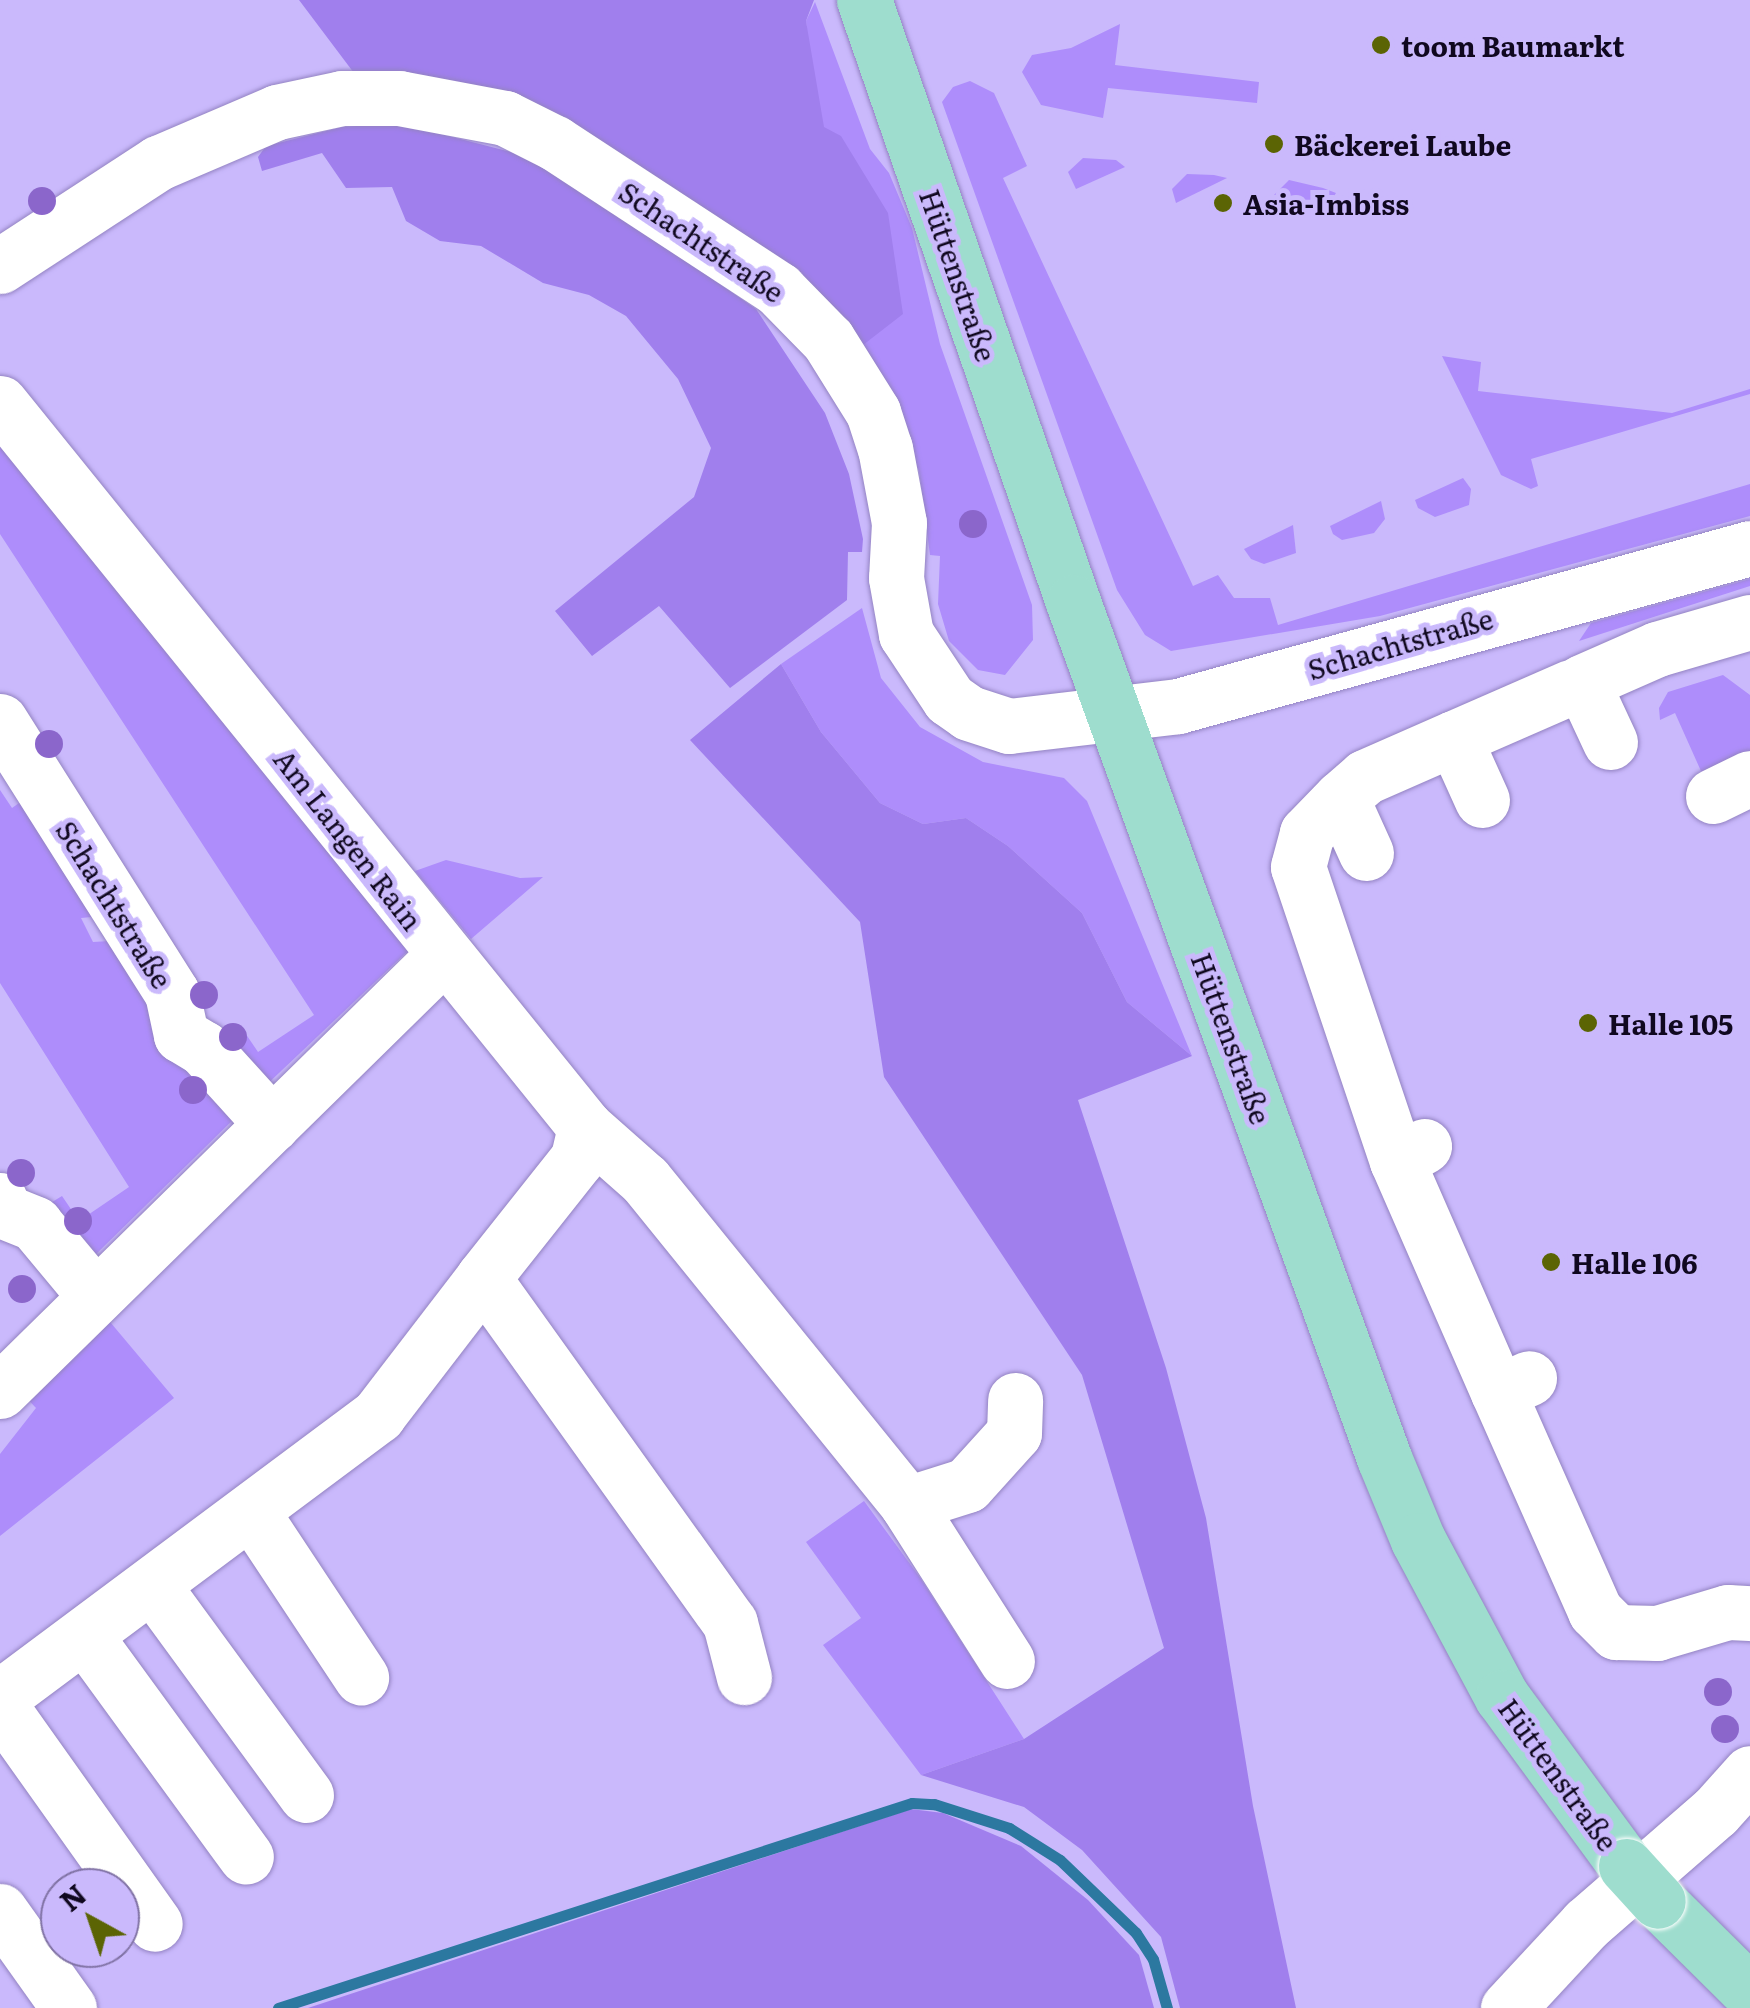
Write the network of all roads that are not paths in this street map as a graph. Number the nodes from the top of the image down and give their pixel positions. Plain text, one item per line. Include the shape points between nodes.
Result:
1 (864, 0) edge
2 (0, 266) edge
3 (0, 403) edge
4 (1750, 548) edge
5 (1750, 622) edge
6 (1570, 674) junction
7 (1115, 716) junction
8 (0, 721) edge
9 (1454, 738) junction
10 (1610, 742) dead end
11 (1341, 798) junction
12 (1482, 800) dead end
13 (1366, 853) dead end
14 (442, 957) junction
15 (272, 1124) junction
16 (585, 1127) junction
17 (0, 1200) edge
18 (483, 1278) junction
19 (95, 1296) junction
20 (0, 1391) edge
21 (1015, 1400) dead end
22 (907, 1504) junction
23 (253, 1514) junction
24 (153, 1586) junction
25 (1750, 1613) edge
26 (85, 1636) junction
27 (1007, 1660) dead end
28 (361, 1676) dead end
29 (744, 1677) dead end
30 (0, 1698) edge
31 (0, 1706) edge
32 (1750, 1773) edge
33 (306, 1794) dead end
34 (246, 1858) dead end
35 (0, 1912) edge
36 (155, 1924) dead end
37 (1750, 1992) edge
38 (68, 2008) edge
39 (1508, 2008) edge

1 - 7 main road, Hüttenstraße
2 - 7 street, Schachtstraße via 158,162 277,112 342,98 399,98 505,118 555,143 778,289 828,340 873,412 885,448 899,523 896,578 906,634 949,699 969,714 1008,726
3 - 14 street, Am Langen Rain
4 - 7 street, Schachtstraße via 1189,703
5 - 6 street
6 - 9 street
6 - 10 street
7 - 37 main road, Hüttenstraße via 1418,1540 1502,1697 1642,1884
8 - 15 street, Schachtstraße via 172,993 181,1035 203,1048
9 - 11 street via 1365,778
9 - 12 street
11 - 13 street
11 - 25 street via 1307,833 1298,867 1410,1154 1514,1385 1595,1612 1616,1632 1657,1632 1728,1612
14 - 15 street
14 - 16 street, Am Langen Rain
15 - 19 street
16 - 18 street via 578,1158
16 - 22 street, Am Langen Rain via 645,1180
17 - 19 street via 1,1210 35,1224
18 - 23 street via 378,1414
18 - 29 street via 730,1624
19 - 20 street
21 - 22 street via 1014,1433 967,1484
22 - 27 street, Am Langen Rain
23 - 24 street
23 - 28 street
24 - 26 street
24 - 33 street
26 - 30 street
26 - 34 street
31 - 36 street
32 - 39 street via 1586,1924
35 - 38 street

